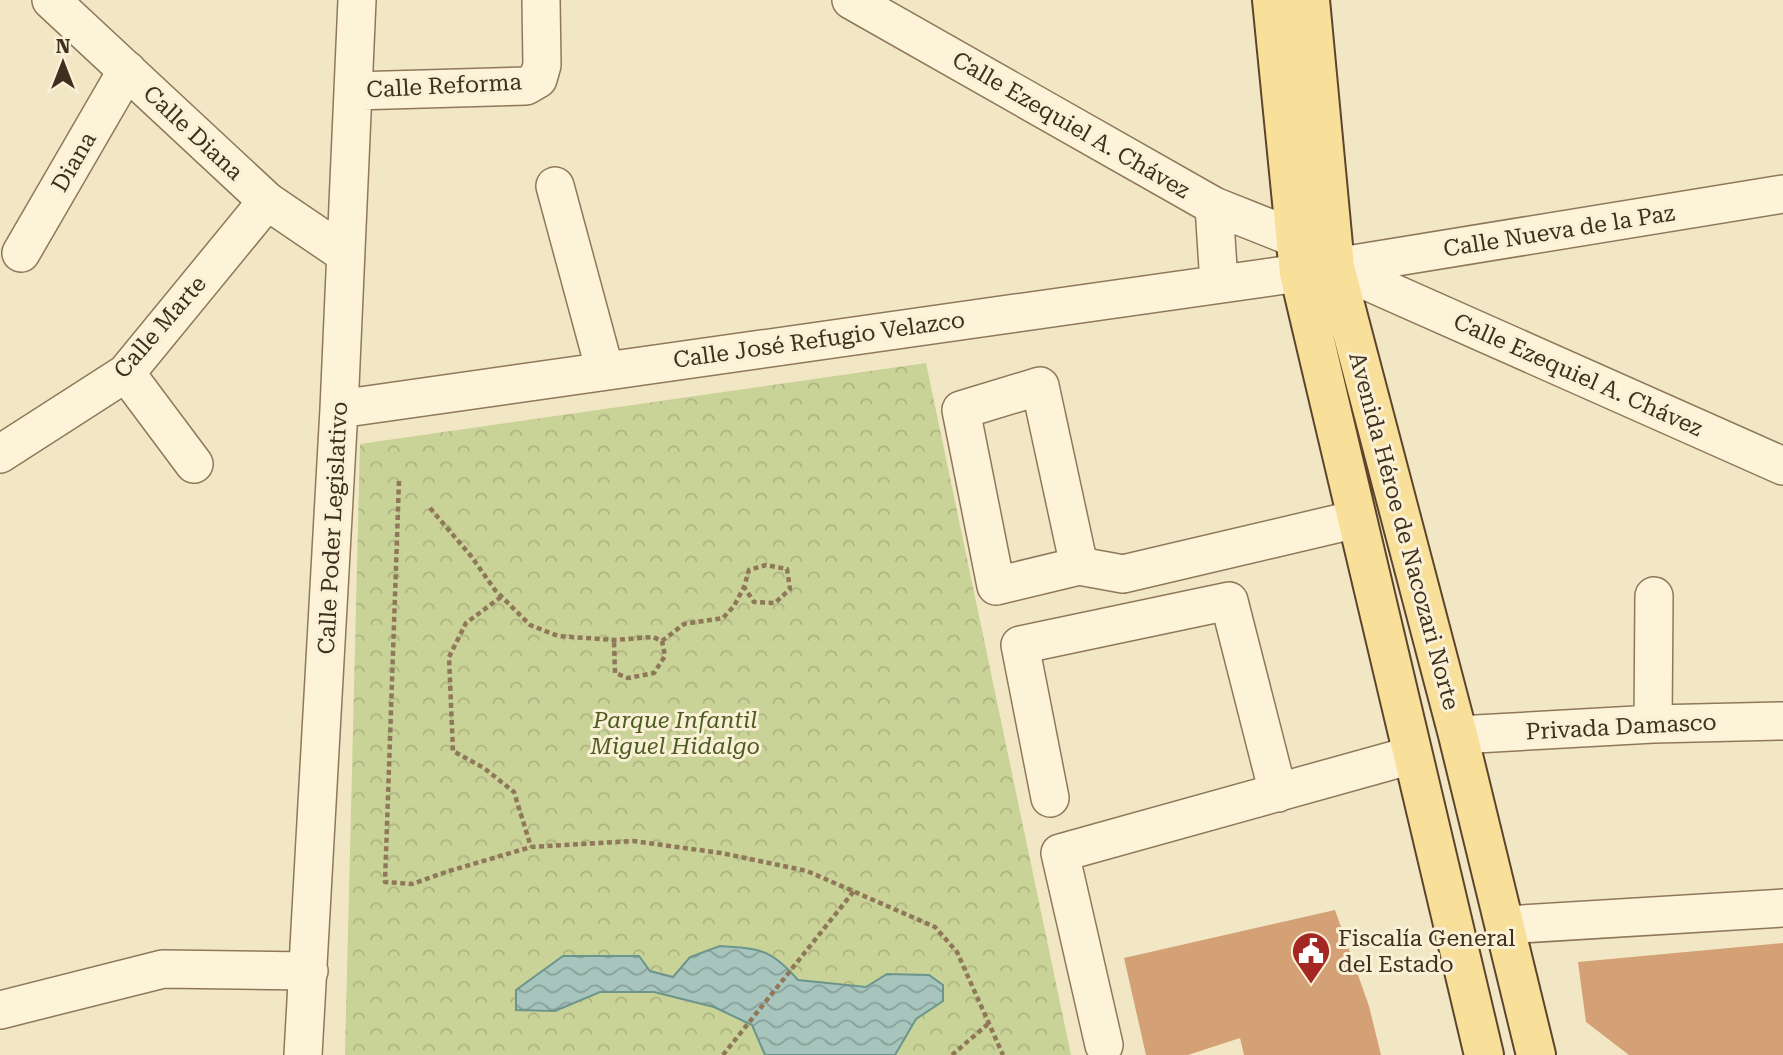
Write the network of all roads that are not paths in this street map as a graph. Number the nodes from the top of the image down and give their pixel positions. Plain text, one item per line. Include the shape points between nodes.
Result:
1 (51, 0) edge
2 (358, 0) edge
3 (541, 0) edge
4 (851, 0) edge
5 (1272, 0) edge
6 (1310, 0) edge
7 (127, 71) junction
8 (354, 91) junction
9 (555, 186) dead end
10 (1783, 194) edge
11 (267, 201) junction
12 (1214, 206) junction
13 (20, 253) dead end
14 (345, 254) junction
15 (1310, 260) junction
16 (1219, 284) junction
17 (605, 371) junction
18 (126, 373) junction
19 (339, 409) junction
20 (0, 454) edge
21 (194, 464) dead end
22 (1783, 466) edge
23 (1357, 519) junction
24 (1079, 566) junction
25 (1654, 597) dead end
26 (1783, 721) edge
27 (1653, 724) junction
28 (1458, 735) junction
29 (1412, 755) junction
30 (1278, 793) junction
31 (1049, 798) dead end
32 (1783, 908) edge
33 (1505, 925) junction
34 (309, 971) junction
35 (0, 1010) edge
36 (1104, 1045) dead end
37 (298, 1054) edge
38 (1484, 1055) edge
39 (1536, 1055) edge

1 - 7 street, Calle Diana
2 - 8 street, Calle Poder Legislativo
3 - 8 street, Calle Reforma via 542,65 538,79 526,86
4 - 12 street, Calle Ezequiel A. Chávez
5 - 15 main road, Avenida Héroe de Nacozari Norte
6 - 15 main road, Avenida Héroe de Nacozari Norte
7 - 11 street, Calle Diana
7 - 13 street, Diana
8 - 14 street, Calle Poder Legislativo
9 - 17 street
10 - 15 street, Calle Nueva de la Paz
11 - 14 street, Calle Diana
11 - 18 street, Calle Marte
12 - 15 street, Calle Ezequiel A. Chávez
12 - 16 street
14 - 19 street, Calle Poder Legislativo
15 - 16 street, Calle José Refugio Velazco
15 - 22 street, Calle Ezequiel A. Chávez
15 - 23 main road, Avenida Héroe de Nacozari Norte
15 - 28 main road, Avenida Héroe de Nacozari Norte
16 - 17 street, Calle José Refugio Velazco
17 - 19 street, Calle José Refugio Velazco
18 - 20 street, Calle Marte
18 - 21 street
19 - 34 street, Calle Poder Legislativo
23 - 24 street via 1123,574
23 - 29 main road, Avenida Héroe de Nacozari Norte
24 - 24 street via 1040,386 961,410 996,586
25 - 27 street
26 - 27 street, Privada Damasco
27 - 28 street, Privada Damasco
28 - 33 main road, Avenida Héroe de Nacozari Norte
29 - 30 street
29 - 38 main road, Avenida Héroe de Nacozari Norte
30 - 31 street via 1229,601 1020,645
30 - 36 street via 1060,853
32 - 33 street
33 - 39 main road, Avenida Héroe de Nacozari Norte
34 - 35 street via 163,969
34 - 37 street, Calle Poder Legislativo

